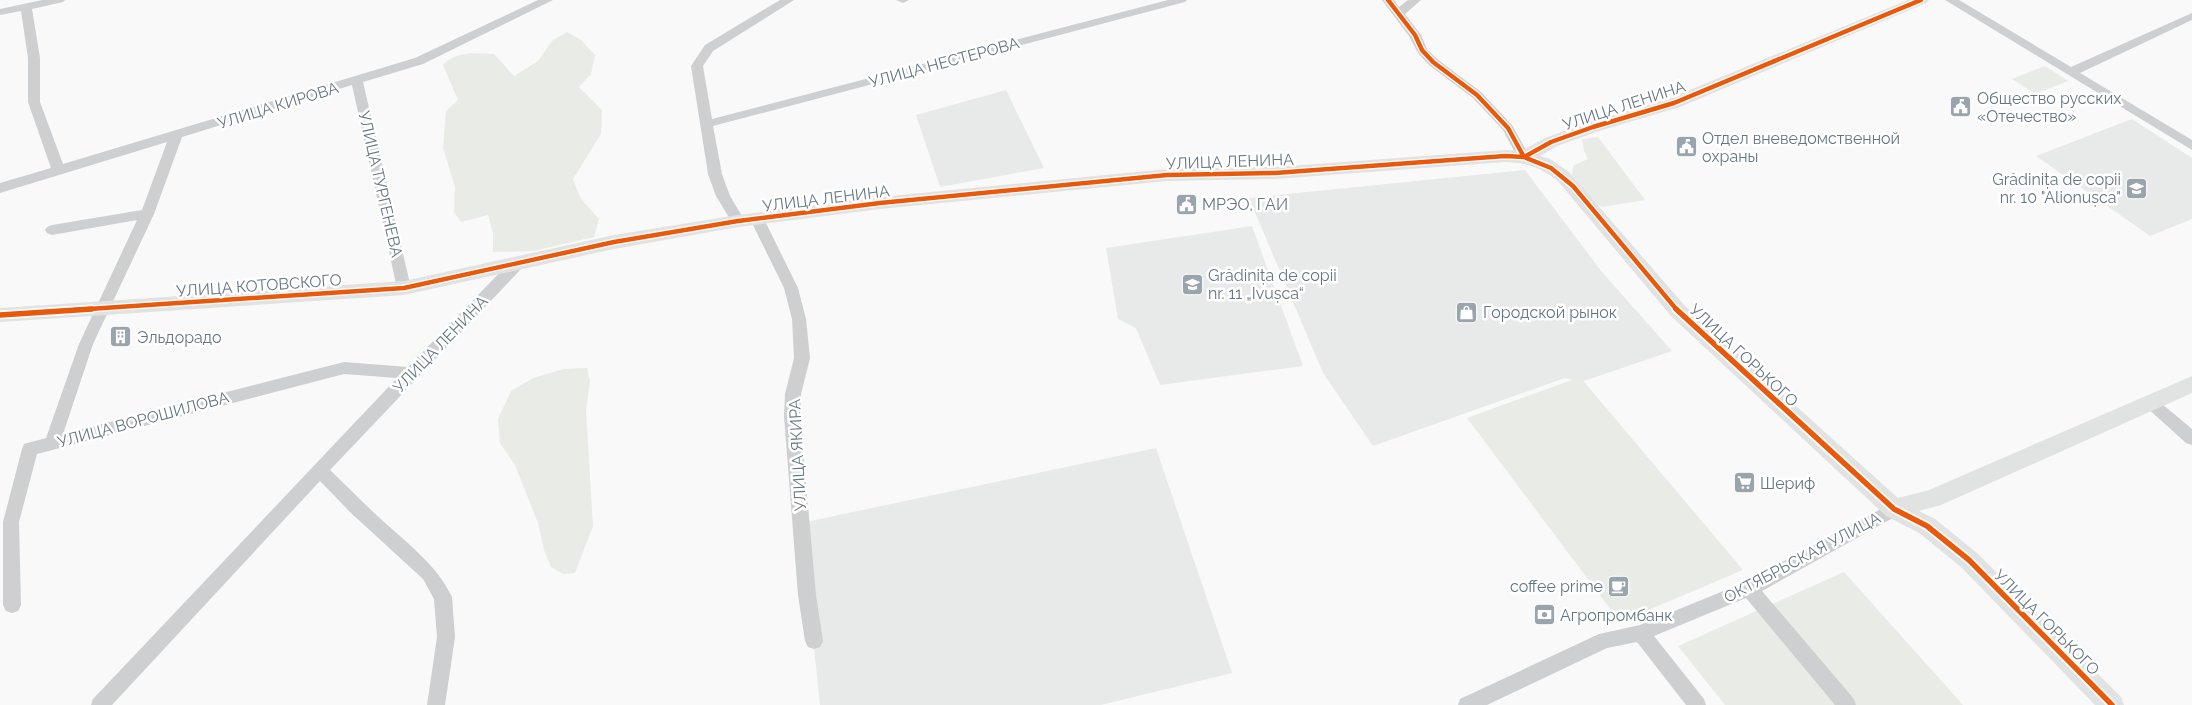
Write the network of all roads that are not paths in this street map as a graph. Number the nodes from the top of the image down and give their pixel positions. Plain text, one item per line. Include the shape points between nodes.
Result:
1 (59, 0) edge
2 (547, 0) edge
3 (788, 0) edge
4 (1181, 0) edge
5 (1388, 0) edge
6 (1415, 0) edge
7 (1921, 0) edge
8 (1951, 0) edge
9 (26, 7) junction
10 (0, 12) edge
11 (1399, 13) junction
12 (2192, 16) edge
13 (2071, 72) junction
14 (357, 81) junction
15 (707, 124) junction
16 (176, 136) junction
17 (2192, 146) edge
18 (1524, 157) junction
19 (58, 170) junction
20 (0, 188) edge
21 (147, 214) junction
22 (757, 219) junction
23 (738, 221) junction
24 (52, 230) dead end
25 (517, 264) junction
26 (404, 288) junction
27 (102, 308) junction
28 (0, 315) edge
29 (412, 373) junction
30 (2192, 384) edge
31 (2150, 402) junction
32 (2192, 438) edge
33 (52, 443) junction
34 (321, 471) junction
35 (1894, 509) junction
36 (1749, 589) junction
37 (12, 605) dead end
38 (1641, 633) junction
39 (814, 641) dead end
40 (100, 705) edge
41 (436, 705) edge
42 (1467, 705) edge
43 (1697, 705) edge
44 (1847, 705) edge
45 (2112, 705) edge

1 - 9 street
2 - 14 street, УЛИЦА КИРОВА via 419,62
3 - 15 street via 709,48 700,61 697,71
4 - 15 street, УЛИЦА НЕСТЕРОВА
5 - 11 street
6 - 11 street
7 - 18 street, УЛИЦА ЛЕНИНА via 1714,88 1584,130 1551,142
8 - 13 street
9 - 10 street
9 - 19 street via 34,58 34,102
11 - 18 street via 1433,62 1477,95 1508,128
12 - 13 street
13 - 17 street
14 - 16 street, УЛИЦА КИРОВА
14 - 26 street, УЛИЦА ТУРГЕНЕВА
15 - 23 street via 715,174
16 - 19 street, УЛИЦА КИРОВА
16 - 21 street
18 - 22 street, УЛИЦА ЛЕНИНА via 1275,173 1167,175 880,203
18 - 35 street, УЛИЦА ГОРЬКОГО via 1544,163 1563,176 1678,311
19 - 20 street, УЛИЦА КИРОВА
21 - 24 street
21 - 27 street
22 - 23 street, УЛИЦА ЛЕНИНА
22 - 39 street, УЛИЦА ЯКИРА via 791,288 801,333 802,358 793,394 792,416
23 - 25 street, УЛИЦА ЛЕНИНА via 614,242
25 - 26 street, УЛИЦА КОТОВСКОГО
25 - 29 street, УЛИЦА ЛЕНИНА
26 - 27 street, УЛИЦА КОТОВСКОГО
27 - 28 street, УЛИЦА КОТОВСКОГО
27 - 33 street via 86,344
29 - 33 street, УЛИЦА ВОРОШИЛОВА via 344,368
29 - 34 street, УЛИЦА ЛЕНИНА
30 - 31 street, ОКТЯБРЬСКАЯ УЛИЦА
31 - 32 street
31 - 35 street, ОКТЯБРЬСКАЯ УЛИЦА via 1933,498
33 - 37 street, УЛИЦА ВОРОШИЛОВА via 30,449 11,522
34 - 40 street, УЛИЦА ЛЕНИНА
34 - 41 street via 429,574 443,597 446,637
35 - 36 street, ОКТЯБРЬСКАЯ УЛИЦА
35 - 45 street, УЛИЦА ГОРЬКОГО via 1927,526 1969,560
36 - 38 street, ОКТЯБРЬСКАЯ УЛИЦА
36 - 44 street
38 - 42 street, ОКТЯБРЬСКАЯ УЛИЦА via 1605,640
38 - 43 street

